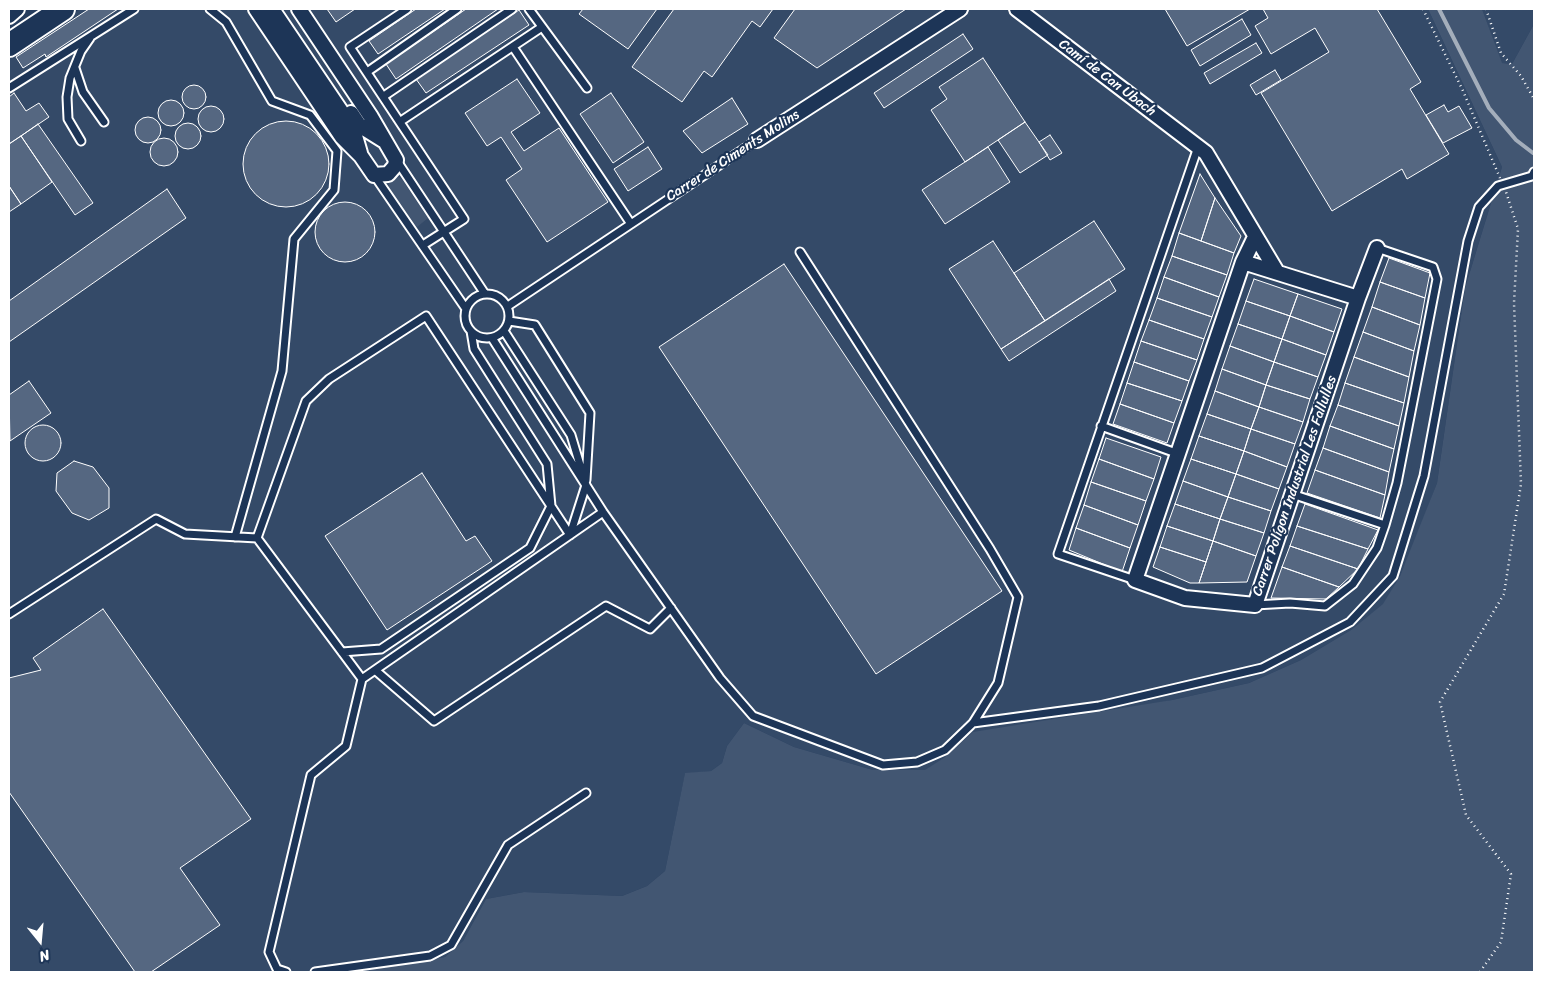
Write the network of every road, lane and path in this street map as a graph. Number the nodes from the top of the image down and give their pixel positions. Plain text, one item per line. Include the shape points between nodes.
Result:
1 (17, 9) edge
2 (63, 9) edge
3 (134, 9) edge
4 (210, 9) edge
5 (256, 9) edge
6 (272, 9) edge
7 (281, 9) edge
8 (299, 9) edge
9 (407, 9) edge
10 (457, 9) edge
11 (512, 9) edge
12 (529, 9) edge
13 (960, 9) edge
14 (1017, 9) edge
15 (1423, 9) edge
16 (1486, 9) edge
17 (9, 16) edge
18 (542, 27) junction
19 (91, 36) junction
20 (9, 45) edge
21 (513, 47) junction
22 (75, 68) junction
23 (367, 72) junction
24 (9, 88) edge
25 (587, 88) dead end
26 (384, 96) junction
27 (1534, 99) edge
28 (400, 121) junction
29 (104, 122) dead end
30 (757, 140) joint
31 (81, 141) dead end
32 (384, 141) junction
33 (1198, 147) junction
34 (361, 156) junction
35 (396, 160) junction
36 (374, 175) junction
37 (1533, 177) edge
38 (1503, 184) junction
39 (631, 224) junction
40 (444, 232) junction
41 (1254, 237) junction
42 (423, 245) junction
43 (1377, 248) joint
44 (800, 252) dead end
45 (1243, 262) junction
46 (1277, 272) junction
47 (485, 294) junction
48 (1358, 298) junction
49 (508, 306) junction
50 (466, 309) junction
51 (509, 321) junction
52 (471, 331) junction
53 (504, 331) junction
54 (492, 338) junction
55 (1101, 426) junction
56 (1176, 453) junction
57 (586, 485) junction
58 (1292, 494) junction
59 (550, 506) junction
60 (603, 512) junction
61 (1385, 525) junction
62 (570, 535) junction
63 (235, 536) junction
64 (256, 538) junction
65 (1134, 580) junction
66 (1255, 605) junction
67 (671, 608) junction
68 (9, 614) edge
69 (342, 652) junction
70 (375, 670) junction
71 (362, 679) junction
72 (973, 723) junction
73 (586, 793) dead end
74 (286, 972) edge
75 (315, 972) edge
76 (1480, 972) edge

1 - 17 street
2 - 20 main road
3 - 19 lane
4 - 63 lane via 226,22 272,101 310,115 337,151 334,190 294,239 282,372
5 - 34 street via 342,136
6 - 34 street via 353,129
7 - 32 street via 359,125
8 - 32 street
9 - 23 lane via 350,47
10 - 23 lane
11 - 26 lane
12 - 18 lane
13 - 30 street, Carrer de Ciments Molins
14 - 33 street, Camí de Can Ubach
15 - 38 path
16 - 27 path via 1501,53 1521,76
18 - 21 lane
18 - 25 lane
19 - 22 lane via 81,50
19 - 24 lane
21 - 28 lane
21 - 39 lane
22 - 29 lane via 83,92
22 - 31 lane via 66,98 68,119
23 - 26 lane
26 - 28 lane
28 - 40 lane via 464,219
30 - 39 lane, Carrer de Ciments Molins
32 - 35 street
33 - 41 street via 1206,153
33 - 55 lane
34 - 36 street
35 - 36 street via 388,174
35 - 40 lane
36 - 42 lane
37 - 38 lane
38 - 72 lane via 1479,207 1468,241 1424,476 1394,576 1350,622 1262,668 1099,706
38 - 76 path via 1518,228 1514,303 1521,484 1504,594 1440,702 1466,815 1511,874 1501,942
39 - 49 lane, Carrer de Ciments Molins
40 - 42 lane
40 - 47 lane
41 - 45 street
41 - 46 street
42 - 50 lane
43 - 48 street, Carrer Polígon Industrial Les Fallulles
43 - 61 lane via 1434,267 1437,279 1398,482
44 - 72 lane via 1018,597 998,683
45 - 46 street
45 - 56 street
46 - 48 street
47 - 49 lane via 497,296
47 - 50 lane via 474,298
48 - 58 street, Carrer Polígon Industrial Les Fallulles
49 - 51 lane
50 - 52 lane via 466,325
51 - 53 lane
51 - 57 lane via 535,325 590,412
52 - 54 lane via 478,336
52 - 59 lane via 474,349 547,464
53 - 54 lane
53 - 57 lane via 571,435
54 - 57 lane
55 - 56 lane
55 - 65 lane via 1058,554
56 - 65 street
57 - 60 lane
57 - 62 lane
58 - 61 lane
58 - 66 street, Carrer Polígon Industrial Les Fallulles
59 - 62 lane
59 - 64 lane via 426,316 329,379 306,401
59 - 69 lane via 530,548 381,649
60 - 62 lane
60 - 67 lane
61 - 66 lane via 1377,548 1353,584 1325,606
62 - 70 lane
63 - 64 lane
63 - 68 lane via 185,534 156,518
64 - 69 lane
65 - 66 street, Carrer Polígon Industrial Les Fallulles via 1185,598
67 - 70 lane via 650,629 606,606 434,721
67 - 72 lane via 720,678 753,716 883,765 917,762 945,750
69 - 71 lane
70 - 71 lane
71 - 74 lane via 346,746 311,775 269,952 277,968
73 - 75 lane via 508,845 451,945 430,956

